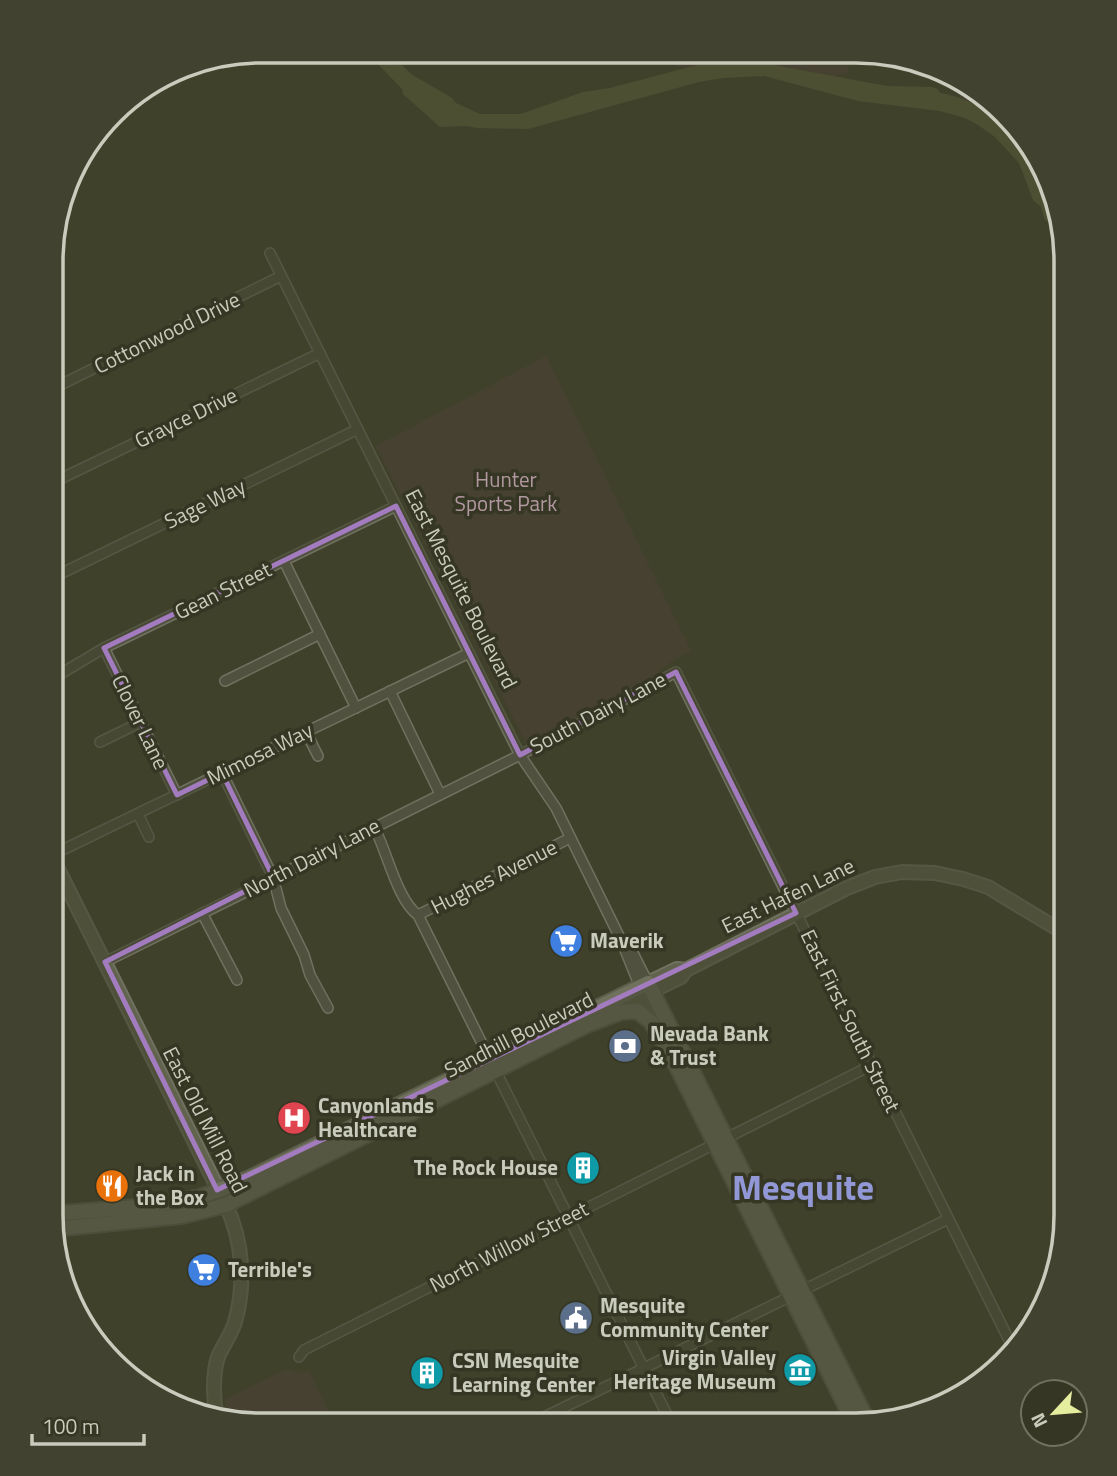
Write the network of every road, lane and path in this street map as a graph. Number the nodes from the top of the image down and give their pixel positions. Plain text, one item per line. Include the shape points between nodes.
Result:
1 (270, 253) dead end
2 (281, 276) junction
3 (320, 353) junction
4 (63, 385) edge
5 (358, 429) junction
6 (63, 478) edge
7 (396, 506) junction
8 (284, 561) junction
9 (63, 573) edge
10 (320, 634) junction
11 (104, 648) junction
12 (469, 653) junction
13 (63, 672) edge
14 (676, 672) joint
15 (225, 681) dead end
16 (390, 691) junction
17 (356, 708) junction
18 (141, 722) junction
19 (306, 732) junction
20 (100, 742) dead end
21 (520, 755) junction
22 (318, 756) dead end
23 (222, 773) junction
24 (440, 794) junction
25 (177, 795) junction
26 (138, 814) junction
27 (374, 827) junction
28 (149, 837) dead end
29 (570, 838) junction
30 (63, 850) edge
31 (274, 877) junction
32 (63, 878) edge
33 (202, 913) junction
34 (796, 914) junction
35 (418, 915) junction
36 (1054, 927) edge
37 (104, 962) junction
38 (237, 981) dead end
39 (646, 989) junction
40 (328, 1008) dead end
41 (587, 1025) junction
42 (669, 1051) junction
43 (872, 1065) junction
44 (492, 1066) junction
45 (388, 1111) junction
46 (721, 1141) junction
47 (340, 1149) junction
48 (218, 1190) junction
49 (226, 1205) junction
50 (63, 1213) edge
51 (568, 1217) junction
52 (948, 1219) junction
53 (64, 1228) edge
54 (797, 1295) junction
55 (1009, 1340) edge
56 (299, 1357) dead end
57 (644, 1369) junction
58 (215, 1407) edge
59 (863, 1412) edge
60 (553, 1413) edge
61 (667, 1413) edge
62 (850, 1413) edge

1 - 2 street, East Mesquite Boulevard
2 - 3 street, East Mesquite Boulevard
2 - 4 street, Cottonwood Drive
3 - 5 street, East Mesquite Boulevard
3 - 6 street, Grayce Drive
5 - 7 street, East Mesquite Boulevard
5 - 9 street, Sage Way
7 - 8 street, Gean Street
7 - 12 street, East Mesquite Boulevard
8 - 10 street
8 - 11 street, Gean Street
10 - 15 street
10 - 17 street
11 - 13 street, Gean Street
11 - 18 street, Clover Lane
12 - 16 street, Mimosa Way
12 - 21 street, East Mesquite Boulevard
14 - 21 street, South Dairy Lane
14 - 34 street, East First South Street
16 - 17 street, Mimosa Way
16 - 24 street
17 - 19 street, Mimosa Way
18 - 20 street
18 - 25 street, Clover Lane
19 - 22 street
19 - 23 street, Mimosa Way
21 - 24 street, North Dairy Lane
21 - 29 street, East Mesquite Boulevard
23 - 25 street, Mimosa Way
23 - 31 street
24 - 27 street, North Dairy Lane
25 - 26 street, Mimosa Way
26 - 28 street
26 - 30 street, Mimosa Way
27 - 31 street, North Dairy Lane
27 - 35 street via 400,889
29 - 35 street, Hughes Avenue
29 - 39 street, East Mesquite Boulevard via 621,940 634,953
31 - 33 street, North Dairy Lane
31 - 40 street via 281,908
32 - 37 street, East Old Mill Road
33 - 37 street, North Dairy Lane
33 - 38 street
34 - 36 street, East Hafen Lane via 875,877 935,873 988,887
34 - 39 street, East Hafen Lane via 686,970 681,977
34 - 43 street, East First South Street
35 - 44 street
37 - 48 street, East Old Mill Road
39 - 41 street, Sandhill Boulevard
39 - 42 street, East Mesquite Boulevard
39 - 44 main road, Sandhill Boulevard
39 - 46 main road, East Mesquite Boulevard
41 - 42 main road via 637,1011 651,1022
41 - 44 main road, Sandhill Boulevard
42 - 46 main road, East Mesquite Boulevard
43 - 46 street, North Willow Street
43 - 52 street, East First South Street
44 - 45 main road, Sandhill Boulevard
44 - 47 main road, Sandhill Boulevard
44 - 51 street
45 - 47 main road via 386,1121
45 - 48 main road, Sandhill Boulevard via 248,1180
46 - 51 street, North Willow Street
46 - 54 main road, East Mesquite Boulevard
47 - 49 main road, Sandhill Boulevard
48 - 49 street, East Old Mill Road
48 - 50 main road, Sandhill Boulevard via 149,1206
49 - 53 main road, Sandhill Boulevard via 186,1216
49 - 58 street, East Old Mill Road via 238,1235 241,1276 235,1323 215,1368
51 - 56 street, North Willow Street via 304,1350
51 - 57 street
52 - 54 street
52 - 55 street, East First South Street
54 - 57 street
54 - 59 main road
54 - 62 main road
57 - 60 street
57 - 61 street

